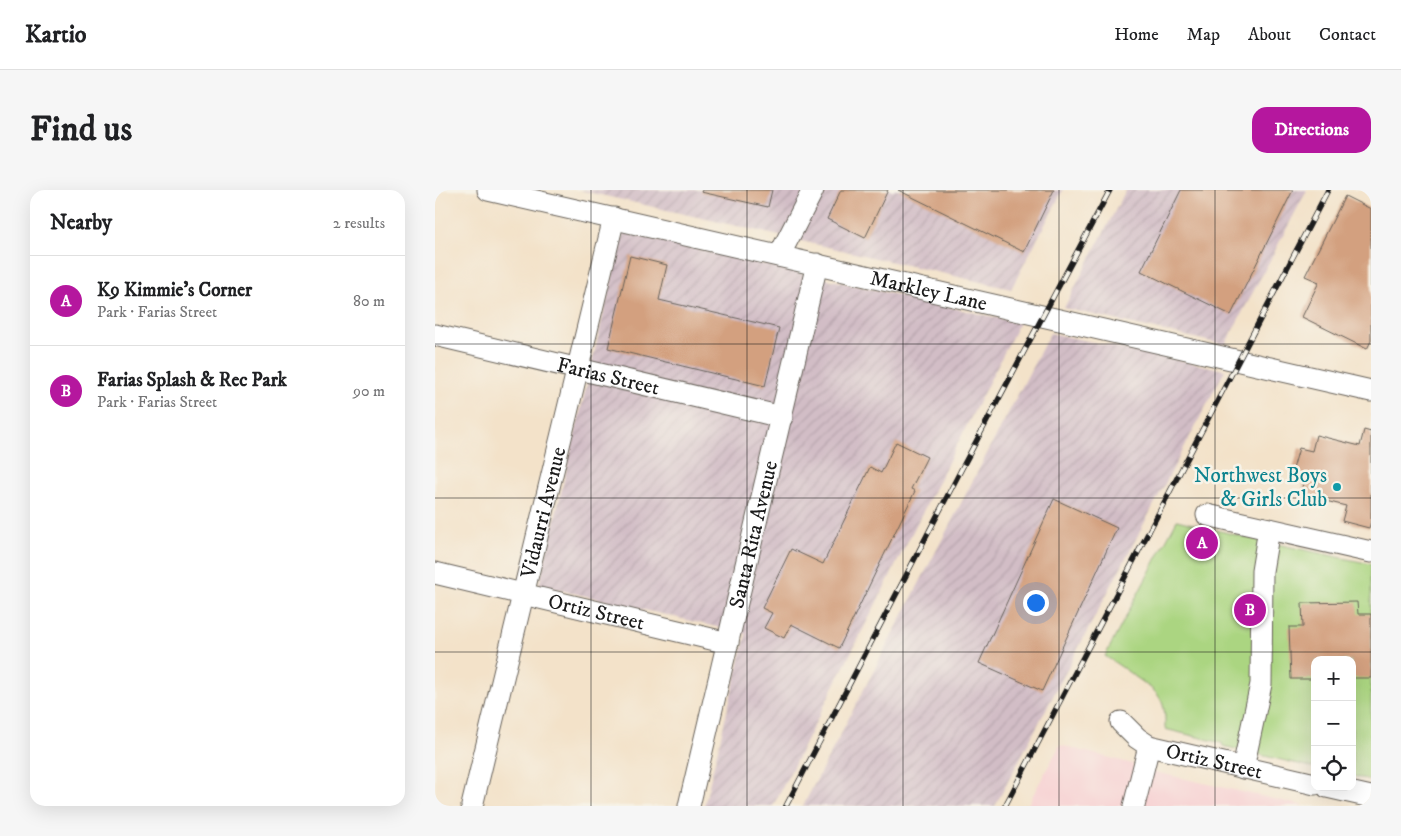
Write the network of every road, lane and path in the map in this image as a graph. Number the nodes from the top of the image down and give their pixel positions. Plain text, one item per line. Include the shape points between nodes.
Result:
1 (488, 190) edge
2 (813, 190) edge
3 (614, 218) junction
4 (779, 256) junction
5 (817, 264) junction
6 (435, 335) edge
7 (578, 368) junction
8 (1371, 391) edge
9 (782, 417) junction
10 (1207, 515) dead end
11 (1269, 529) junction
12 (1371, 552) edge
13 (435, 573) edge
14 (523, 594) junction
15 (728, 643) junction
16 (1121, 722) dead end
17 (1149, 746) junction
18 (1243, 768) junction
19 (1311, 783) edge
20 (1337, 791) edge
21 (1136, 799) edge
22 (1357, 799) edge
23 (472, 806) edge
24 (689, 806) edge

1 - 3 street, Markley Lane
2 - 4 street
3 - 4 street, Markley Lane
3 - 7 street, Vidaurri Avenue
4 - 5 street, Markley Lane
5 - 8 street, Markley Lane
5 - 9 street, Santa Rita Avenue
6 - 7 street, Farias Street
7 - 9 street, Farias Street
7 - 14 street, Vidaurri Avenue
9 - 15 street, Santa Rita Avenue
10 - 11 street
11 - 12 street
11 - 18 street via 1262,571 1261,684
13 - 14 street, Ortiz Street
14 - 15 street, Ortiz Street
14 - 23 street, Vidaurri Avenue
15 - 24 street, Santa Rita Avenue
16 - 17 street, Ortiz Street
17 - 18 street, Ortiz Street
17 - 21 street
18 - 19 street, Ortiz Street
20 - 22 street

